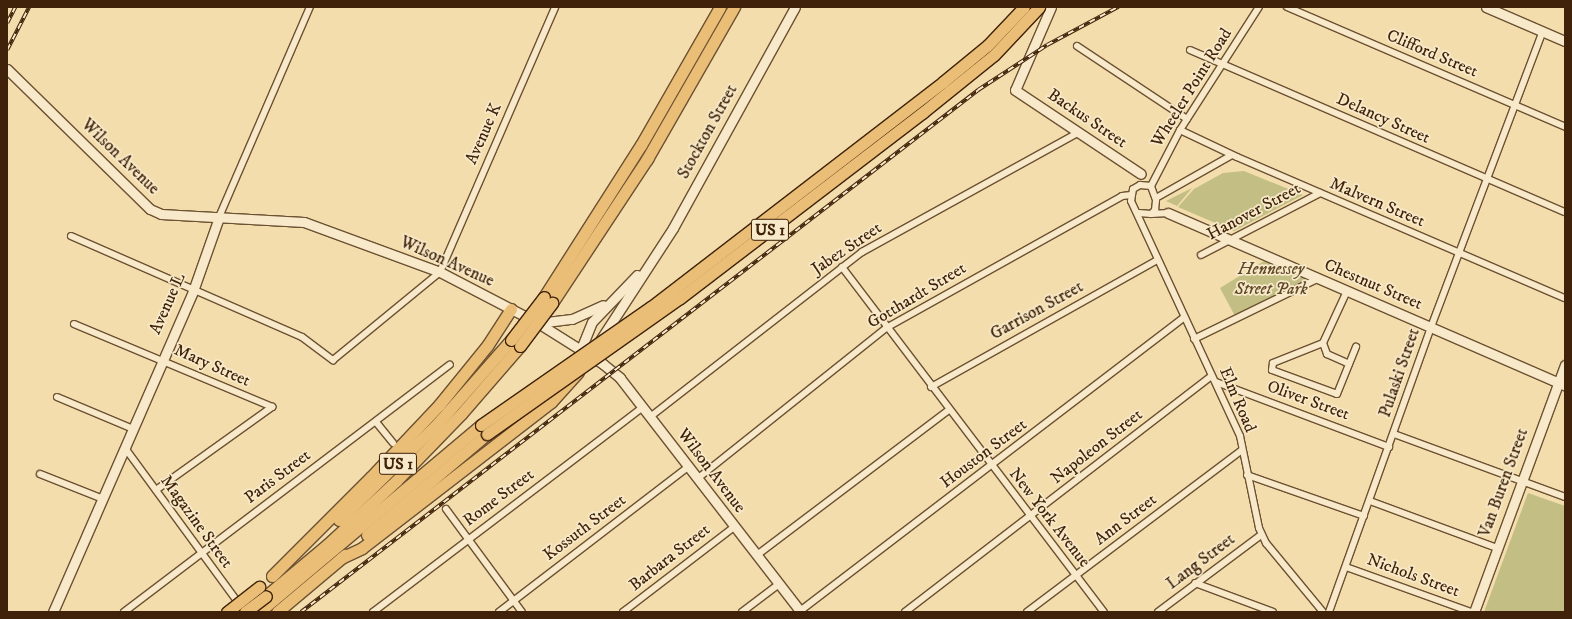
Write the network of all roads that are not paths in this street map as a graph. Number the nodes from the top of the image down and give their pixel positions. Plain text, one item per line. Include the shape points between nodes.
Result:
1 (310, 7) edge
2 (555, 7) edge
3 (720, 7) edge
4 (734, 7) edge
5 (795, 7) edge
6 (1024, 7) edge
7 (1039, 7) edge
8 (1051, 7) edge
9 (1259, 7) edge
10 (1287, 7) edge
11 (1486, 7) edge
12 (1543, 31) junction
13 (1565, 41) edge
14 (1077, 46) dead end
15 (1190, 50) dead end
16 (1223, 64) junction
17 (7, 69) edge
18 (1514, 105) junction
19 (1187, 119) junction
20 (1565, 127) edge
21 (1180, 130) junction
22 (1079, 132) junction
23 (1232, 155) junction
24 (1141, 174) junction
25 (1487, 179) junction
26 (1140, 184) junction
27 (1149, 185) junction
28 (1320, 193) junction
29 (1131, 195) junction
30 (1156, 201) junction
31 (1565, 212) edge
32 (1139, 213) junction
33 (1168, 213) junction
34 (1151, 214) junction
35 (219, 217) junction
36 (71, 236) dead end
37 (1230, 241) junction
38 (1458, 253) junction
39 (1201, 255) dead end
40 (1157, 260) junction
41 (842, 267) junction
42 (644, 269) junction
43 (440, 272) junction
44 (1317, 279) junction
45 (193, 290) junction
46 (1347, 291) junction
47 (1565, 298) edge
48 (548, 300) junction
49 (611, 301) junction
50 (511, 309) junction
51 (1183, 318) junction
52 (538, 323) junction
53 (74, 324) dead end
54 (1431, 327) junction
55 (886, 328) junction
56 (1194, 338) junction
57 (515, 343) junction
58 (1323, 343) junction
59 (1356, 347) dead end
60 (581, 349) junction
61 (591, 355) junction
62 (161, 359) junction
63 (1349, 364) junction
64 (450, 365) dead end
65 (1565, 365) edge
66 (1212, 376) junction
67 (1216, 382) junction
68 (1562, 385) edge
69 (931, 387) junction
70 (57, 397) dead end
71 (642, 408) junction
72 (949, 410) junction
73 (650, 417) junction
74 (376, 422) junction
75 (132, 429) junction
76 (484, 429) junction
77 (1394, 434) junction
78 (393, 443) dead end
79 (1389, 447) junction
80 (125, 448) junction
81 (1242, 450) junction
82 (991, 466) junction
83 (688, 467) junction
84 (40, 474) dead end
85 (1247, 475) junction
86 (697, 479) junction
87 (1522, 482) junction
88 (156, 490) junction
89 (1565, 497) edge
90 (103, 499) junction
91 (1370, 501) junction
92 (446, 509) dead end
93 (1030, 516) junction
94 (1364, 516) junction
95 (734, 527) junction
96 (1261, 535) junction
97 (467, 539) junction
98 (1498, 548) junction
99 (202, 554) junction
100 (757, 556) junction
101 (341, 558) junction
102 (1346, 567) junction
103 (272, 576) junction
104 (1075, 576) junction
105 (779, 584) junction
106 (1196, 584) junction
107 (513, 601) junction
108 (270, 602) edge
109 (800, 611) edge
110 (54, 612) edge
111 (124, 612) edge
112 (227, 612) edge
113 (245, 612) edge
114 (259, 612) edge
115 (373, 612) edge
116 (499, 612) edge
117 (522, 612) edge
118 (623, 612) edge
119 (742, 612) edge
120 (904, 612) edge
121 (1027, 612) edge
122 (1104, 612) edge
123 (1158, 612) edge
124 (1273, 612) edge
125 (1323, 612) edge
126 (1329, 612) edge
127 (1472, 612) edge

1 - 35 street, Avenue L
2 - 43 street, Avenue K
3 - 48 highway, US 1
4 - 48 highway via 635,179
5 - 42 main road, Stockton Street via 673,228
6 - 76 highway, bridge via 988,45 943,82 651,307
7 - 76 highway, US 1, bridge via 994,54 928,108 680,298
8 - 22 main road, Backus Street via 1015,90
9 - 16 street, Wheeler Point Road
10 - 18 street, Clifford Street
11 - 12 main road
12 - 13 main road
12 - 18 street, Pulaski Street
14 - 19 street
15 - 16 street, Delancy Street
16 - 19 street, Wheeler Point Road
16 - 25 street, Delancy Street
17 - 35 main road, Wilson Avenue via 150,209 160,214
18 - 20 street, Clifford Street
18 - 25 street, Pulaski Street
19 - 21 street, Wheeler Point Road
21 - 23 street, Malvern Street
21 - 27 street, Wheeler Point Road
22 - 24 main road, Backus Street
22 - 41 street, Jabez Street via 862,252
23 - 28 street, Malvern Street
23 - 30 street
24 - 26 street
24 - 27 street
25 - 31 street, Delancy Street
25 - 38 street, Pulaski Street
26 - 27 street
26 - 29 street via 1133,189
27 - 30 street
28 - 37 street, Hanover Street
28 - 38 street, Malvern Street
29 - 32 street
29 - 55 street, Gotthardt Street via 1122,196
30 - 33 street
30 - 34 street
32 - 34 street
32 - 40 street, Elm Road
33 - 34 street
33 - 37 main road, Chestnut Street
35 - 43 main road, Wilson Avenue via 304,222
35 - 45 main road, Avenue L
36 - 45 street
37 - 39 street, Hanover Street
37 - 44 main road, Chestnut Street
38 - 47 street, Malvern Street
38 - 54 street, Pulaski Street
40 - 51 street, Elm Road
40 - 69 street, Garrison Street
41 - 55 street, New York Avenue
41 - 73 street, Jabez Street
42 - 49 main road, Stockton Street
42 - 61 main road, Stockton Street
43 - 45 street via 334,360 302,337
43 - 50 main road, Wilson Avenue
44 - 46 main road, Chestnut Street
44 - 56 street
45 - 62 main road, Avenue L
46 - 54 main road, Chestnut Street
46 - 58 street
48 - 57 highway, US 1, bridge
49 - 52 main road via 578,317
49 - 60 main road, Stockton Street via 592,322
50 - 52 main road, Wilson Avenue
50 - 103 highway via 477,358 429,416
51 - 56 street, Elm Road
51 - 82 street, Houston Street
52 - 60 main road, Wilson Avenue
53 - 62 street, Mary Street
54 - 68 main road, Chestnut Street
54 - 77 street, Pulaski Street
55 - 69 street, New York Avenue
55 - 86 street, Gotthardt Street
56 - 66 street, Elm Road
57 - 103 highway, US 1 via 394,468 321,536
57 - 108 highway via 461,414 402,475
58 - 63 street via 1327,354
58 - 63 street via 1273,364 1272,370 1337,394
59 - 63 street
60 - 61 main road, Wilson Avenue
61 - 71 main road, Wilson Avenue via 620,378
61 - 101 highway via 551,402 362,548
62 - 75 main road, Avenue L
62 - 88 street, Mary Street via 272,407
64 - 74 street, Paris Street
65 - 68 main road, Van Buren Street
66 - 67 street, Elm Road
66 - 93 street, Napoleon Street
67 - 79 street, Oliver Street
67 - 81 street, Elm Road via 1240,436
68 - 87 main road, Van Buren Street
69 - 72 street, New York Avenue
70 - 75 street
71 - 73 main road, Wilson Avenue
71 - 97 street, Rome Street
72 - 82 street, New York Avenue
72 - 100 street
73 - 83 main road, Wilson Avenue
74 - 78 street
74 - 99 street, Paris Street
75 - 80 main road, Avenue L
76 - 101 highway, US 1
76 - 108 highway
77 - 79 street, Pulaski Street
77 - 87 street
79 - 91 street, Pulaski Street
80 - 88 street, Magazine Street
80 - 90 main road, Avenue L
81 - 85 street, Elm Road
81 - 104 street, Ann Street
82 - 93 street, New York Avenue
82 - 109 street, Houston Street
83 - 86 main road, Wilson Avenue
83 - 107 street, Kossuth Street
84 - 90 street
85 - 94 street
85 - 96 street, Elm Road
86 - 95 main road, Wilson Avenue
87 - 89 street
87 - 98 main road, Van Buren Street
88 - 99 street, Magazine Street
90 - 110 main road, Avenue L
91 - 94 street, Pulaski Street
91 - 98 street
92 - 97 street
93 - 104 street, New York Avenue
93 - 120 street, Napoleon Street
94 - 102 street, Pulaski Street
95 - 100 main road, Wilson Avenue
95 - 118 street, Barbara Street
96 - 106 street, Lang Street
96 - 125 street, Elm Road
97 - 107 street
97 - 115 street, Rome Street
98 - 127 main road, Van Buren Street
99 - 111 street, Paris Street
99 - 113 street, Magazine Street
100 - 105 main road, Wilson Avenue
101 - 108 highway, US 1
102 - 126 street, Pulaski Street
102 - 127 street, Nichols Street
103 - 108 highway, US 1
104 - 121 street, Ann Street
104 - 122 street, New York Avenue
105 - 109 main road, Wilson Avenue
105 - 119 street
106 - 123 street, Lang Street
106 - 124 street
107 - 116 street, Kossuth Street
107 - 117 street
108 - 112 highway, US 1, bridge
108 - 113 highway, bridge
108 - 114 highway

